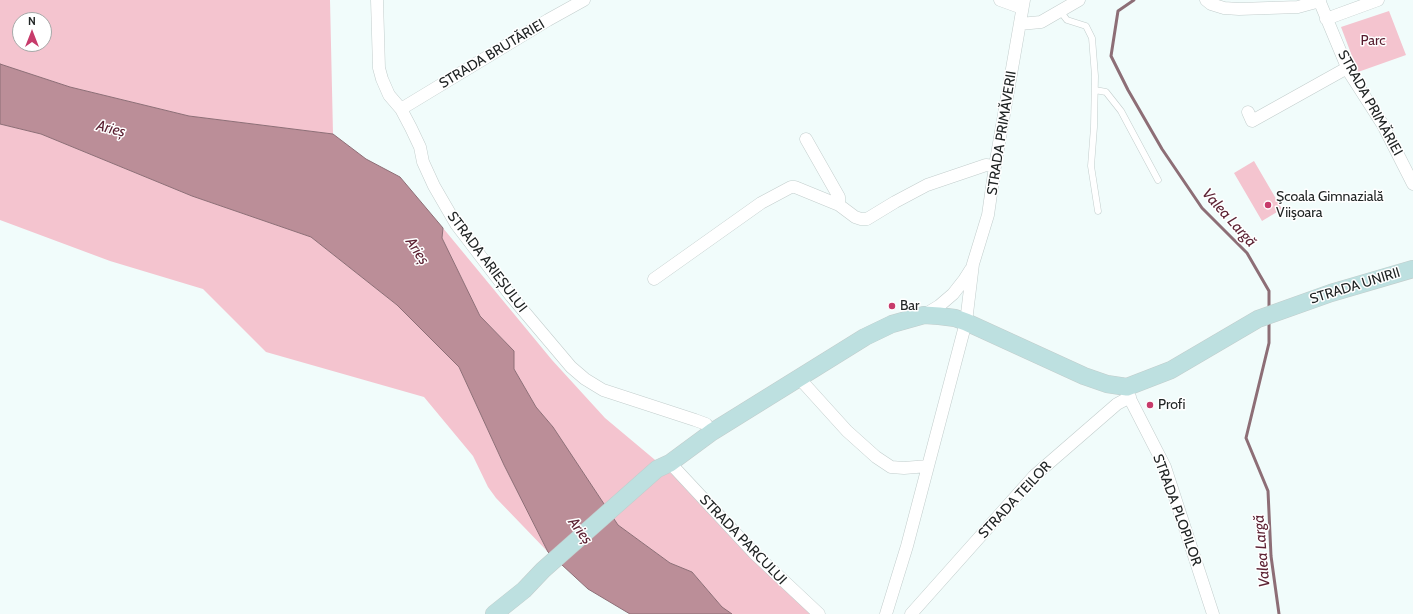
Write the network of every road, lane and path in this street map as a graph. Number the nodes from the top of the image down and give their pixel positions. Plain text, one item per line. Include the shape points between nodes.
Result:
1 (377, 0) edge
2 (584, 0) edge
3 (1000, 0) edge
4 (1080, 0) edge
5 (1206, 0) edge
6 (1378, 0) edge
7 (1320, 1) edge
8 (1023, 4) edge
9 (1060, 11) junction
10 (1326, 19) junction
11 (1020, 24) junction
12 (1347, 68) junction
13 (1095, 90) junction
14 (401, 109) junction
15 (1248, 112) dead end
16 (806, 139) dead end
17 (995, 166) junction
18 (1158, 180) dead end
19 (1413, 184) edge
20 (839, 205) junction
21 (1098, 211) dead end
22 (973, 264) junction
23 (1413, 269) edge
24 (654, 279) dead end
25 (924, 315) junction
26 (966, 322) junction
27 (799, 378) junction
28 (1128, 392) junction
29 (712, 432) junction
30 (664, 466) junction
31 (928, 466) junction
32 (494, 614) edge
33 (818, 614) edge
34 (886, 614) edge
35 (911, 614) edge
36 (1213, 614) edge

1 - 14 street, STRADA ARIEȘULUI via 379,68 389,95
2 - 14 street, STRADA BRUTĂRIEI
3 - 8 street
4 - 9 street
5 - 7 street via 1224,8 1239,9 1298,7
6 - 10 street
7 - 10 street, STRADA PRIMĂRIEI
8 - 11 street, STRADA PRIMĂVERII
9 - 11 street via 1041,22
9 - 13 lane via 1067,20 1086,26 1089,30 1095,58
10 - 12 street, STRADA PRIMĂRIEI
11 - 17 street, STRADA PRIMĂVERII
12 - 15 street via 1252,121
12 - 19 street, STRADA PRIMĂRIEI via 1383,125
13 - 18 lane via 1106,92 1121,111
13 - 21 lane via 1091,166
14 - 29 street, STRADA ARIEȘULUI via 420,147 423,162 434,186 456,224 570,367 603,390 706,424
16 - 20 street via 839,198
17 - 20 street via 986,165 927,186 867,219 855,217
17 - 22 street, STRADA PRIMĂVERII via 988,215
20 - 24 street via 796,187 788,188 761,203
22 - 25 street via 953,294
22 - 26 street
23 - 28 main road, STRADA UNIRII via 1346,288 1258,318 1171,370
25 - 26 main road
25 - 27 main road via 878,330
26 - 28 main road via 1084,376
26 - 31 street
27 - 29 main road
27 - 31 street via 847,432 876,457 891,467
28 - 35 street, STRADA TEILOR via 1034,476
28 - 36 street, STRADA PLOPILOR via 1165,467
29 - 30 main road
30 - 32 main road
30 - 33 street, STRADA PARCULUI
31 - 34 street via 908,546

